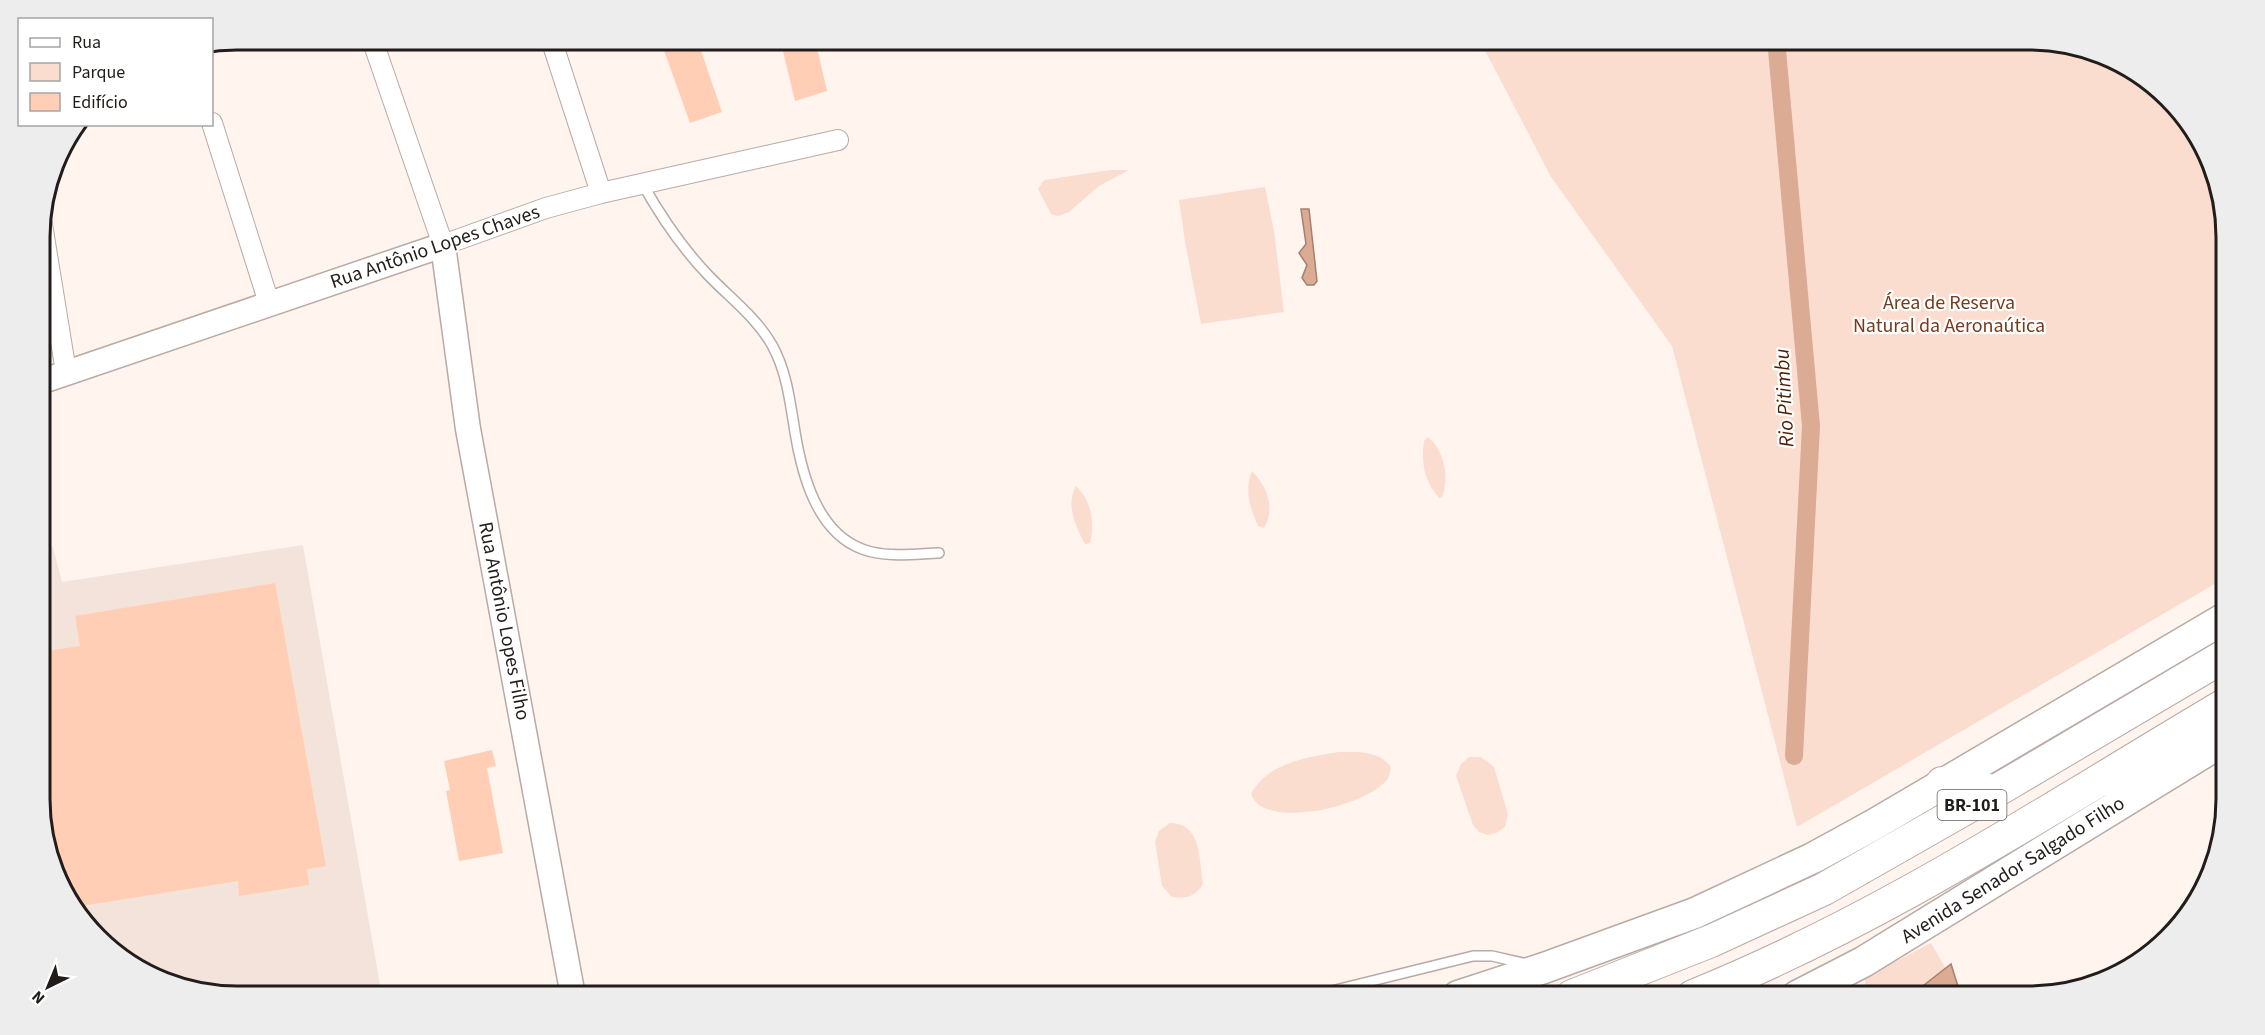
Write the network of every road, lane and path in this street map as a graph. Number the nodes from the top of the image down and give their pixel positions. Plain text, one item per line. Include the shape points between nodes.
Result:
1 (376, 50) edge
2 (555, 50) edge
3 (213, 126) edge
4 (838, 141) dead end
5 (642, 183) junction
6 (601, 193) junction
7 (443, 245) junction
8 (50, 273) edge
9 (269, 303) junction
10 (66, 372) junction
11 (50, 378) edge
12 (939, 553) dead end
13 (2216, 624) edge
14 (2216, 661) edge
15 (2216, 710) edge
16 (2216, 745) edge
17 (2178, 767) junction
18 (1942, 783) junction
19 (2087, 789) junction
20 (1996, 791) junction
21 (1544, 968) junction
22 (1354, 985) edge
23 (1491, 985) edge
24 (1599, 985) edge
25 (1721, 985) edge
26 (1818, 985) edge
27 (571, 986) edge

1 - 7 street
2 - 6 street
3 - 9 street
4 - 5 street, Rua Antônio Lopes Chaves
5 - 6 street, Rua Antônio Lopes Chaves
5 - 12 lane via 689,253 761,328 773,346 788,387 799,452 810,488 829,526 842,538 876,552
6 - 7 street, Rua Antônio Lopes Chaves
7 - 9 street, Rua Antônio Lopes Chaves
7 - 27 street, Rua Antônio Lopes Filho via 468,429
8 - 10 street
9 - 10 street, Rua Antônio Lopes Chaves
10 - 11 street, Rua Antônio Lopes Chaves
13 - 18 main road
14 - 20 highway, BR-101
15 - 19 highway, BR-101
16 - 17 main road, Avenida Senador Salgado Filho
17 - 19 highway
17 - 26 main road, Avenida Senador Salgado Filho via 1863,962
18 - 20 highway
18 - 21 main road via 1802,863 1695,913
19 - 25 highway, BR-101 via 1861,919
20 - 24 highway, BR-101 via 1824,889 1711,941
21 - 22 lane via 1492,956 1473,956
21 - 23 main road

